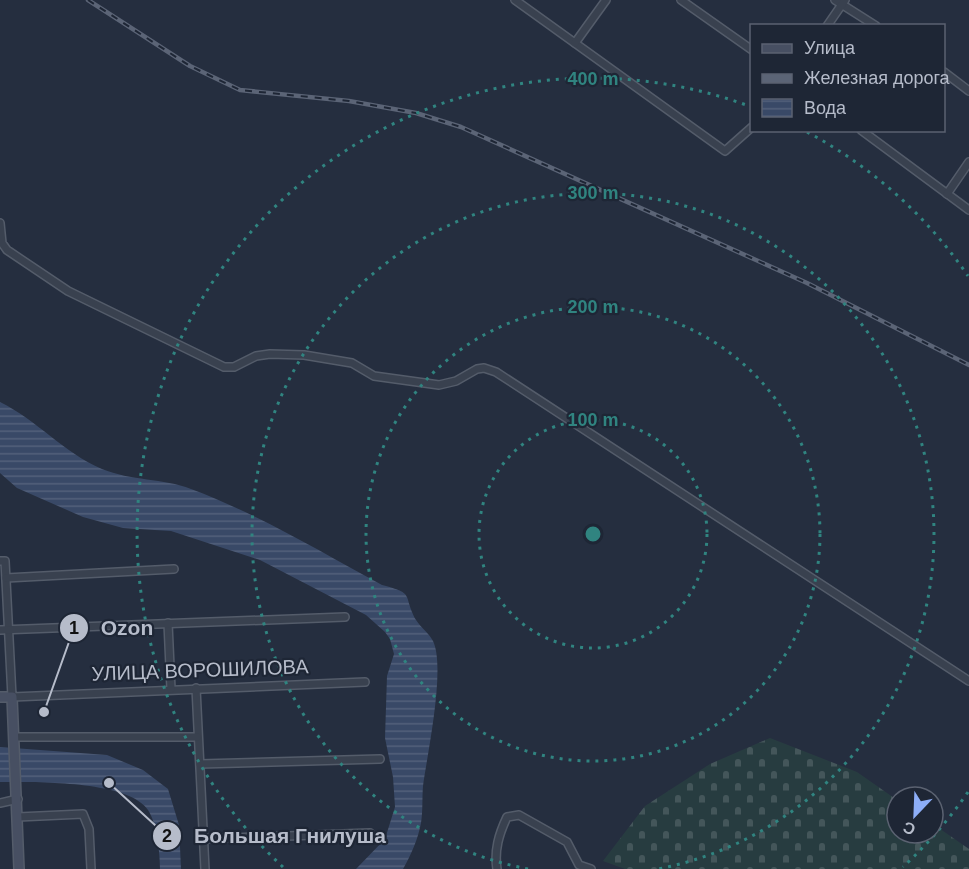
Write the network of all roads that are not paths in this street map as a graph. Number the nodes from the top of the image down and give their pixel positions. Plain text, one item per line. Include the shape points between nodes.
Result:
1 (515, 0) edge
2 (606, 0) edge
3 (681, 0) edge
4 (840, 2) edge
5 (828, 24) edge
6 (873, 24) edge
7 (574, 43) junction
8 (750, 49) edge
9 (945, 73) edge
10 (969, 91) edge
11 (750, 129) edge
12 (864, 132) edge
13 (969, 162) edge
14 (947, 194) junction
15 (969, 210) edge
16 (0, 223) edge
17 (3, 561) edge
18 (174, 569) dead end
19 (6, 578) junction
20 (345, 617) dead end
21 (168, 623) junction
22 (0, 630) edge
23 (10, 630) junction
24 (969, 681) edge
25 (365, 682) dead end
26 (196, 688) junction
27 (171, 689) junction
28 (0, 697) edge
29 (12, 697) junction
30 (197, 737) junction
31 (15, 742) junction
32 (380, 759) dead end
33 (200, 764) junction
34 (18, 799) junction
35 (0, 803) edge
36 (18, 817) junction
37 (370, 832) dead end
38 (203, 839) junction
39 (19, 869) edge
40 (91, 869) edge
41 (205, 869) edge
42 (497, 869) edge
43 (591, 869) edge

1 - 7 street
2 - 7 street
3 - 8 street
4 - 5 street
4 - 6 street
7 - 11 street via 725,151
9 - 10 street
12 - 14 street
13 - 14 street
14 - 15 street
16 - 24 street via 2,243 7,250 68,291 224,367 234,367 256,356 304,355 352,363 374,376 439,386 477,369 496,372
17 - 19 street
18 - 19 street
19 - 23 street
20 - 21 street
21 - 23 street
21 - 27 street
22 - 23 street
23 - 29 street
25 - 26 street, УЛИЦА ВОРОШИЛОВА
26 - 27 street, УЛИЦА ВОРОШИЛОВА
26 - 30 street
27 - 29 street, УЛИЦА ВОРОШИЛОВА
28 - 29 main road, УЛИЦА ВОРОШИЛОВА
29 - 31 main road
30 - 31 street
30 - 33 street
31 - 34 main road
32 - 33 street
33 - 38 street
34 - 35 street
34 - 36 main road
36 - 39 main road
36 - 40 street via 83,814 89,829
37 - 38 street
38 - 41 street
42 - 43 street via 495,856 501,830 507,816 519,815 567,842 579,865

